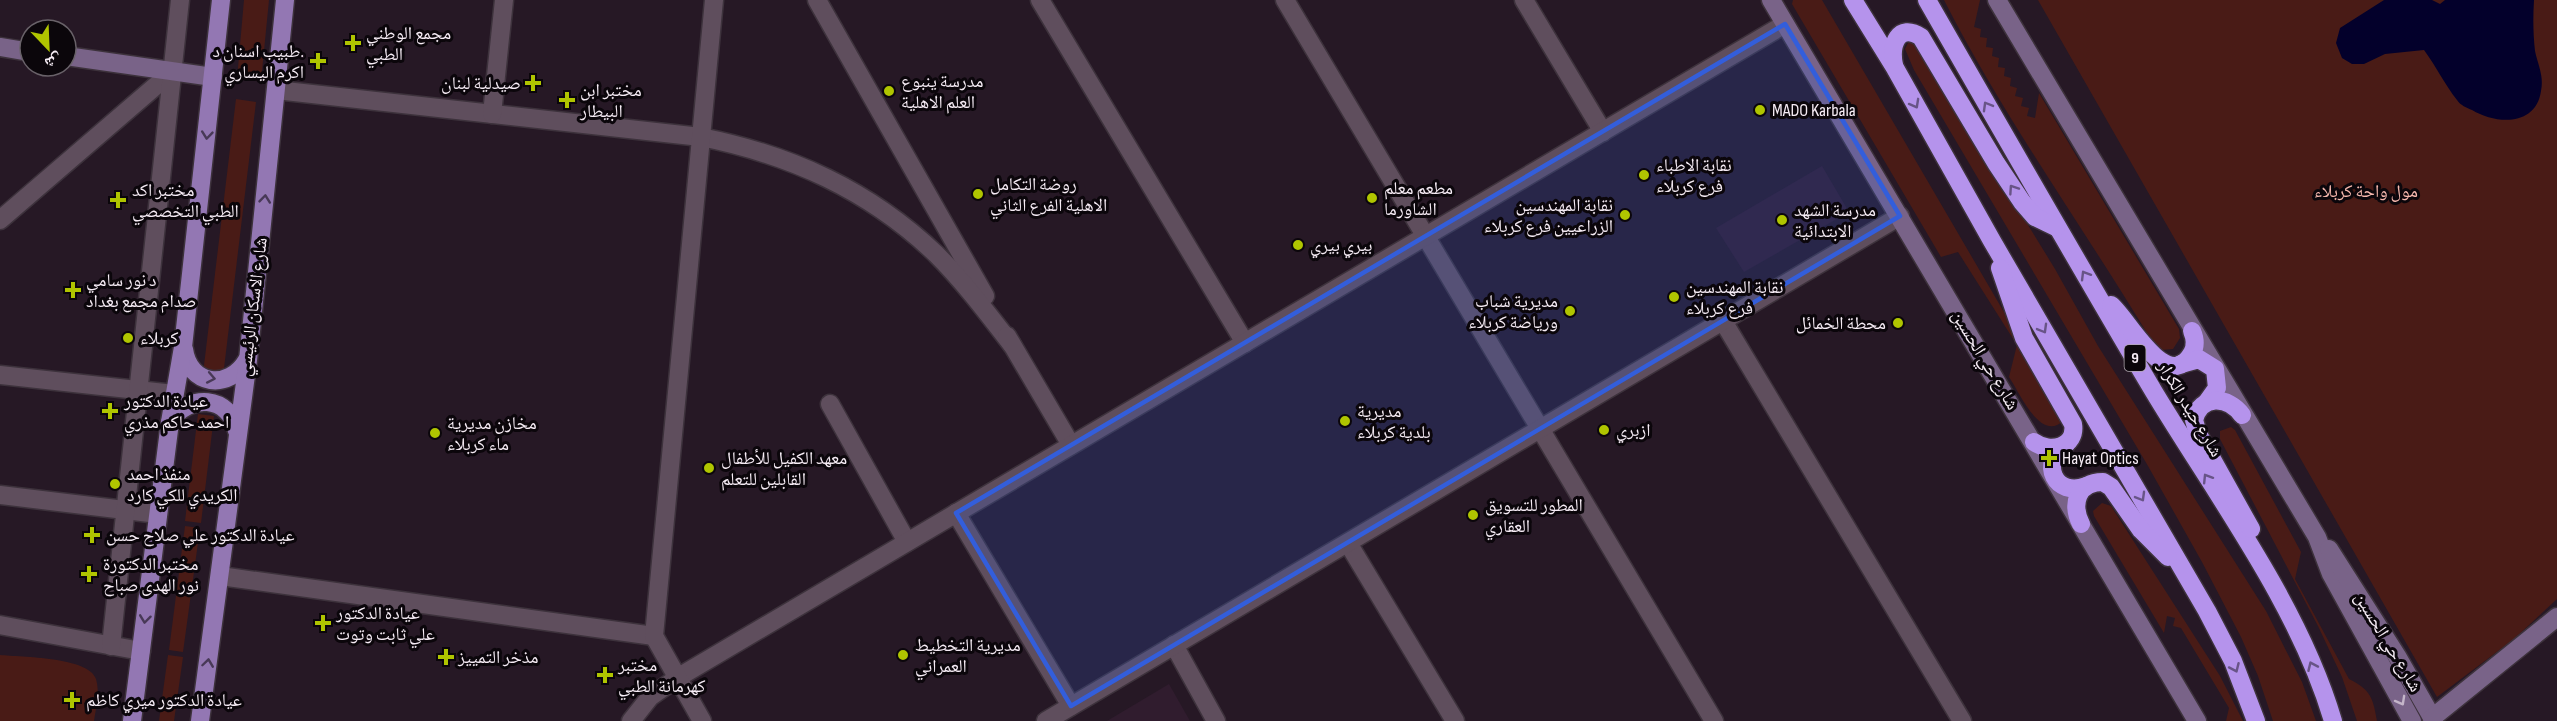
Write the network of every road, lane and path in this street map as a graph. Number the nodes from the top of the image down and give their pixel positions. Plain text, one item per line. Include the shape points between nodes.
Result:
1 (180, 0) edge
2 (221, 0) edge
3 (285, 0) edge
4 (504, 0) edge
5 (714, 0) edge
6 (817, 0) edge
7 (1040, 0) edge
8 (1285, 0) edge
9 (1524, 0) edge
10 (1771, 0) edge
11 (1853, 0) edge
12 (1927, 0) edge
13 (1997, 0) edge
14 (1785, 24) junction
15 (0, 47) edge
16 (18, 49) edge
17 (78, 58) edge
18 (1895, 68) junction
19 (173, 71) junction
20 (213, 76) junction
21 (276, 90) junction
22 (492, 114) junction
23 (1603, 132) junction
24 (701, 138) junction
25 (1900, 216) junction
26 (0, 220) edge
27 (2056, 227) junction
28 (1426, 236) junction
29 (1992, 241) junction
30 (2098, 298) junction
31 (1723, 321) junction
32 (2192, 331) junction
33 (1245, 343) junction
34 (1012, 345) junction
35 (183, 347) junction
36 (248, 360) junction
37 (2181, 364) junction
38 (2215, 369) junction
39 (0, 375) edge
40 (138, 391) junction
41 (174, 394) junction
42 (2207, 402) junction
43 (830, 404) dead end
44 (2242, 415) junction
45 (170, 422) junction
46 (1540, 429) junction
47 (237, 433) junction
48 (2034, 442) junction
49 (2066, 444) junction
50 (1071, 445) junction
51 (2054, 477) junction
52 (2086, 486) junction
53 (0, 495) edge
54 (126, 510) junction
55 (956, 513) junction
56 (158, 514) junction
57 (2081, 524) junction
58 (2317, 537) junction
59 (907, 542) junction
60 (1348, 543) junction
61 (2184, 572) junction
62 (220, 576) junction
63 (2267, 576) junction
64 (2557, 617) edge
65 (0, 625) edge
66 (654, 636) junction
67 (1174, 645) junction
68 (111, 646) junction
69 (141, 651) junction
70 (677, 678) junction
71 (1071, 706) junction
72 (2433, 719) edge
73 (132, 721) edge
74 (200, 721) edge
75 (631, 721) edge
76 (702, 721) edge
77 (1046, 721) edge
78 (1216, 721) edge
79 (1455, 721) edge
80 (1714, 721) edge
81 (1962, 721) edge
82 (2197, 721) edge
83 (2256, 721) edge
84 (2333, 721) edge
85 (2412, 721) edge

1 - 19 street
2 - 20 main road
3 - 21 main road, شارع الاسكان الرئيسي
4 - 22 street
5 - 24 street
6 - 34 street
7 - 33 street
8 - 28 street
9 - 23 street
10 - 14 main road, شارع حي الحسين
11 - 18 highway
27 -> 12 highway, شارع حيدر الكرار / 9
13 - 32 main road, شارع حي الحسين
14 - 23 street
14 - 25 main road, شارع حي الحسين
15 - 16 main road
17 - 19 main road
27 -> 18 highway via 2036,217 2022,202 1921,37 1907,32 1894,41
18 -> 29 highway
19 - 20 main road
19 - 26 street
19 - 40 street
20 -> 35 main road
21 - 22 street
36 -> 21 main road, شارع الاسكان الرئيسي
22 - 24 street
23 - 28 street
24 - 34 street via 787,160 833,180 883,210 944,263
24 - 66 street
25 - 31 street
25 - 48 main road, شارع حي الحسين
30 -> 27 highway, شارع حيدر الكرار / 9
28 - 33 street
28 - 46 street
29 - 49 highway via 2024,338 2073,424 2074,433
29 -> 61 highway
30 - 37 highway via 2120,312 2156,359 2167,365
63 -> 30 highway, شارع حيدر الكرار / 9
31 - 46 street
31 - 81 street
32 - 37 highway via 2194,350
32 - 38 main road, شارع حي الحسين
33 - 50 street
34 - 50 street
35 -> 36 main road via 196,374 216,381 235,375
35 - 41 main road
36 - 47 main road, شارع الاسكان الرئيسي
37 - 38 highway via 2199,359
38 - 42 highway via 2217,388
38 - 44 main road, شارع حي الحسين
39 - 40 street
40 - 41 street
40 - 54 street
41 - 45 main road
42 - 44 highway via 2220,399
42 - 63 highway via 2194,420 2198,434 2253,533
43 - 59 street
44 - 58 main road, شارع حي الحسين
45 - 47 main road via 182,408 208,401 231,416
45 - 56 main road
46 - 60 street
46 - 80 street
47 - 62 main road, شارع الاسكان الرئيسي
48 - 49 highway via 2047,449
48 - 51 main road, شارع حي الحسين
49 - 51 highway via 2053,458
50 - 55 street
51 - 52 highway via 2069,488
51 - 57 main road, شارع حي الحسين
52 - 57 highway via 2075,504
52 - 61 highway via 2097,482 2111,487 2141,530
53 - 54 street
54 - 56 street
54 - 68 street
55 - 59 street
55 - 71 street
56 -> 69 main road
57 - 82 main road, شارع حي الحسين
58 - 72 main road, شارع حي الحسين via 2347,574
58 -> 85 main road, شارع حي الحسين via 2331,574
59 - 70 street
60 - 67 street
60 - 79 street
61 -> 83 highway via 2232,661
62 - 66 street
74 -> 62 main road, شارع الاسكان الرئيسي
84 -> 63 highway, شارع حيدر الكرار / 9 via 2312,664
64 - 72 main road
65 - 68 street
66 - 70 street
67 - 71 street
67 - 78 street
68 - 69 street
69 - 73 main road
70 - 75 street via 650,697
70 - 76 street
71 - 77 street

